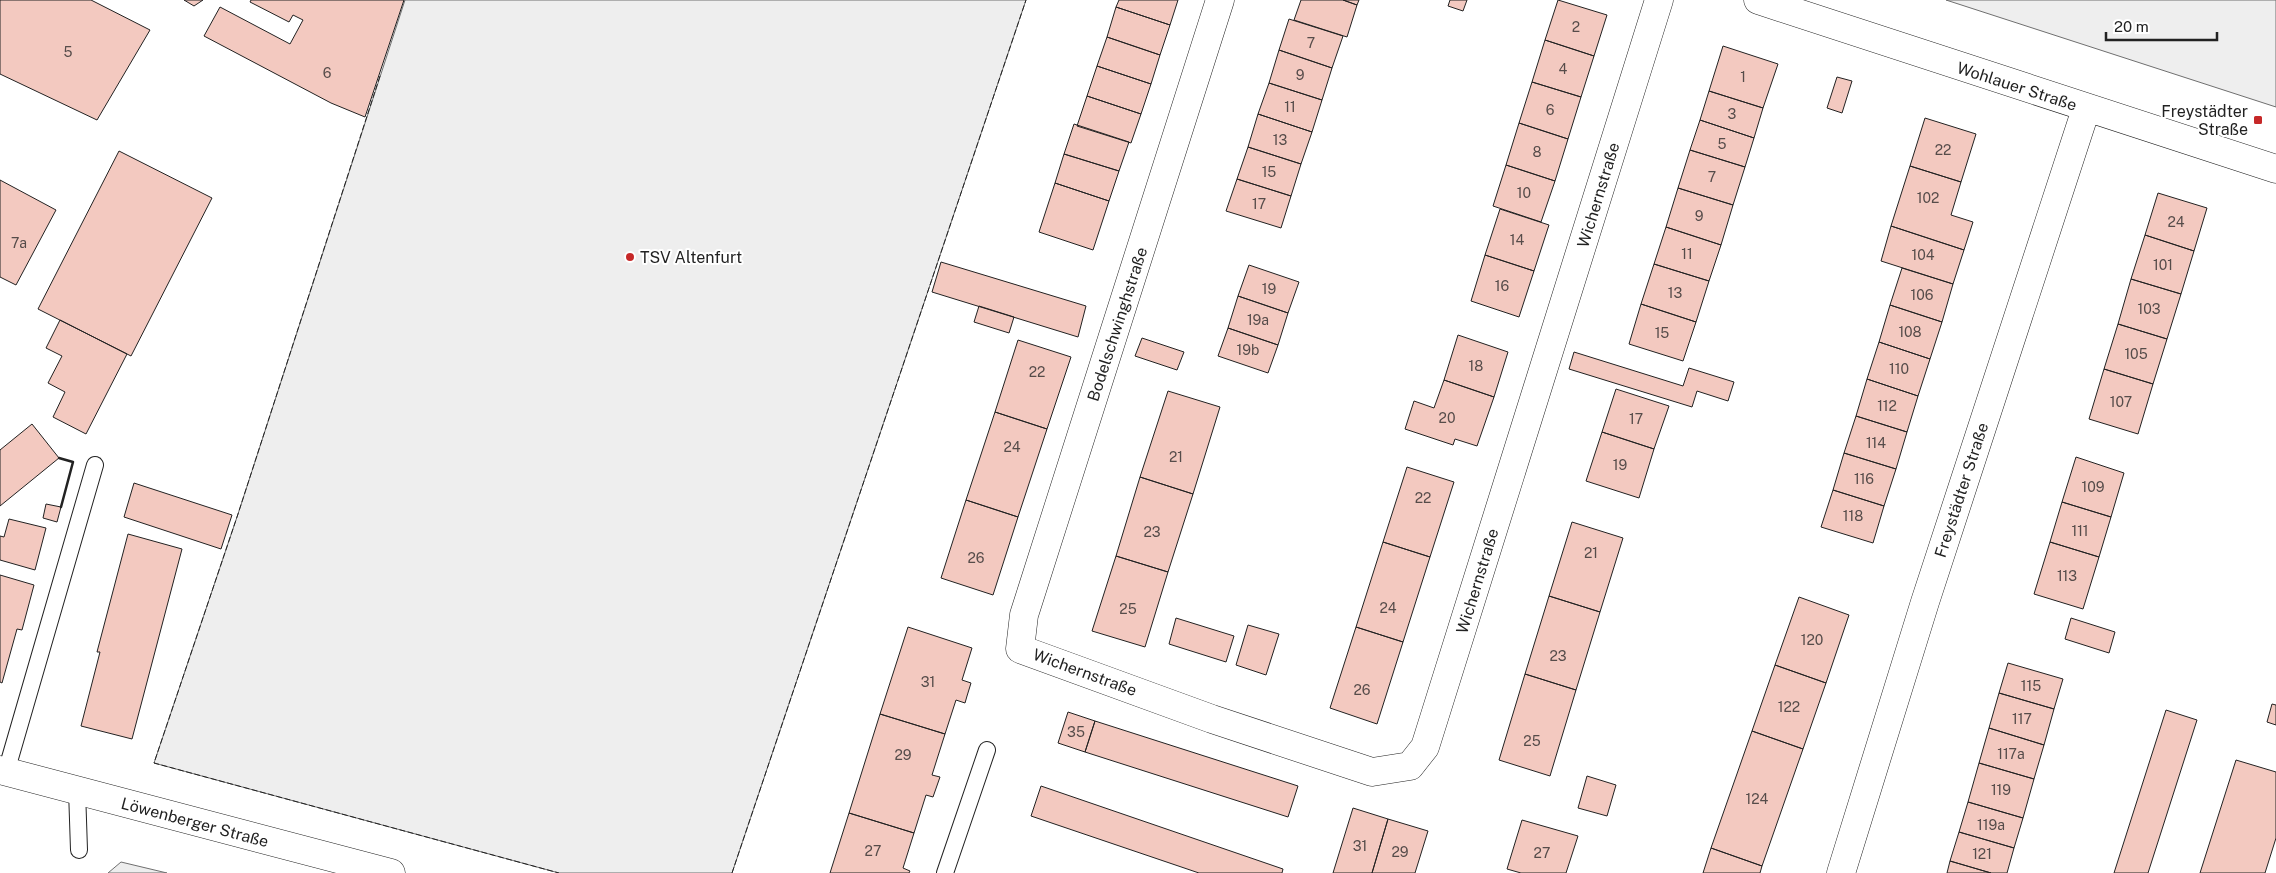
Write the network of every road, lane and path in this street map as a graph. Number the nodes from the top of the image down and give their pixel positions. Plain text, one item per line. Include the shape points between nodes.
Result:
1 (1220, 0) edge
2 (1659, 0) edge
3 (1758, 0) edge
4 (2086, 108) junction
5 (2276, 169) edge
6 (94, 465) dead end
7 (1020, 648) joint
8 (987, 750) dead end
9 (3, 771) edge
10 (77, 790) junction
11 (79, 850) dead end
12 (391, 873) edge
13 (945, 873) edge
14 (1841, 873) edge

1 - 7 street, Bodelschwinghstraße via 1024,615
2 - 7 street, Wichernstraße via 1425,747 1410,766 1372,772 1212,719
3 - 4 street, Wohlauer Straße
4 - 5 street, Wohlauer Straße
4 - 14 street, Freystädter Straße via 1925,602
6 - 9 lane
8 - 13 lane
9 - 10 street, Löwenberger Straße
10 - 11 lane
10 - 12 street, Löwenberger Straße

